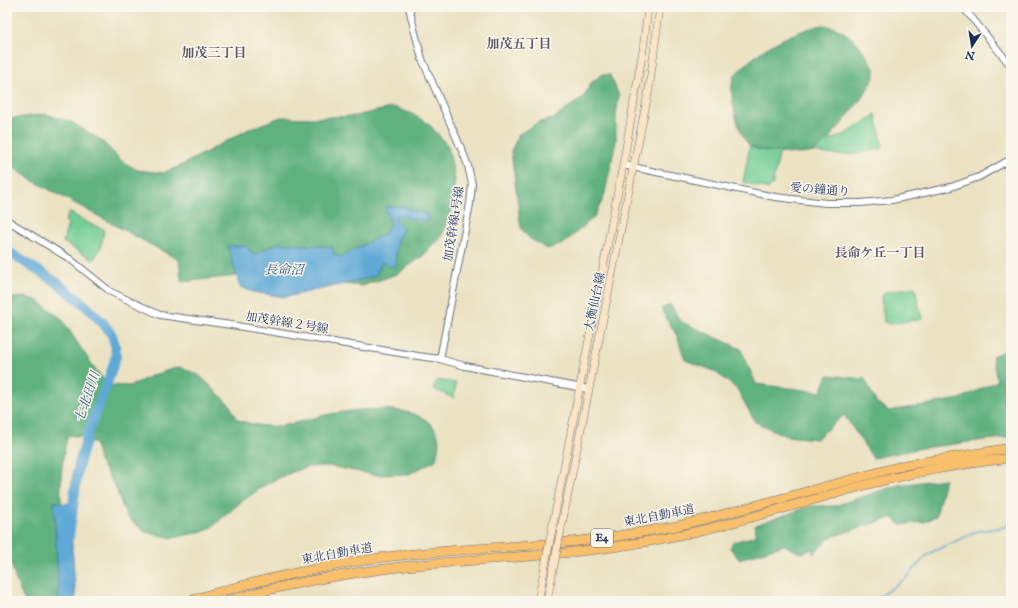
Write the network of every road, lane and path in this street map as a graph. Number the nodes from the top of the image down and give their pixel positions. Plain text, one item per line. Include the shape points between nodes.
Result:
1 (409, 7) edge
2 (648, 7) edge
3 (660, 7) edge
4 (963, 7) edge
5 (1011, 66) edge
6 (1011, 159) edge
7 (623, 166) junction
8 (633, 168) junction
9 (7, 220) edge
10 (440, 359) junction
11 (580, 388) junction
12 (588, 389) junction
13 (1011, 448) edge
14 (1011, 458) edge
15 (188, 601) edge
16 (227, 601) edge
17 (538, 601) edge
18 (547, 601) edge

1 - 10 street, 加茂幹線1号線 via 422,59 464,155 472,184
2 - 7 main road, 大衡仙台線
3 - 8 main road, 大衡仙台線 via 655,53
4 - 5 street
6 - 8 street, 愛の鐘通り via 979,177 951,187 892,200 826,204 775,197
7 - 8 street, 愛の鐘通り
7 - 11 main road, 大衡仙台線
8 - 12 main road, 大衡仙台線
9 - 10 street, 加茂幹線２号線 via 70,259 112,292 160,315
10 - 11 street, 加茂幹線２号線
11 - 12 street, 加茂幹線２号線
11 - 17 main road, 大衡仙台線, bridge
12 - 18 main road, 大衡仙台線, bridge
13 - 15 highway, 東北自動車道 / E4 via 905,465 677,526 579,541 372,559 268,578
14 - 16 highway, 東北自動車道 / E4 via 918,472 678,536 578,552 379,570 298,584

